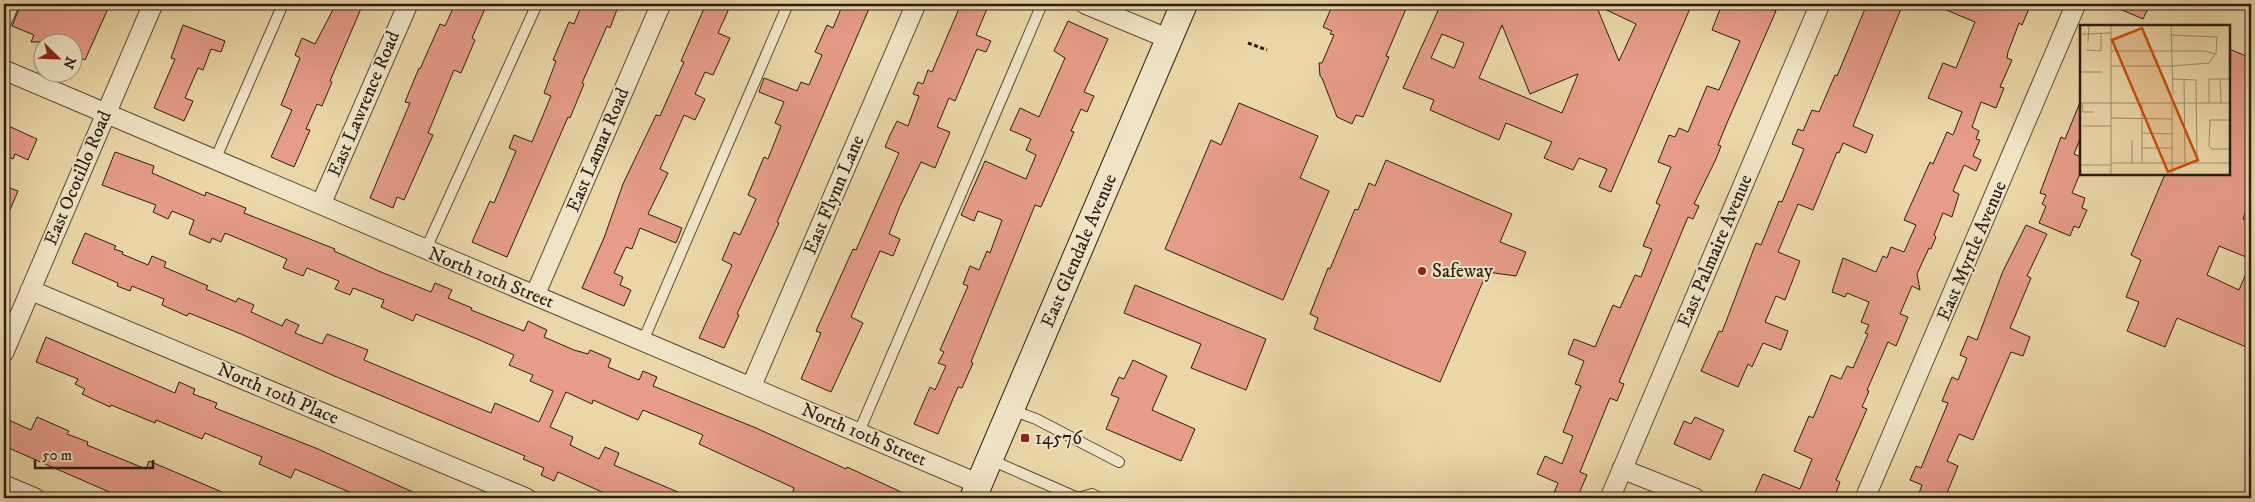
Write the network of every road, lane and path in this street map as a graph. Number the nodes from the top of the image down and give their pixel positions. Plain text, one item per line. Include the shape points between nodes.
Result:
1 (14, 4) edge
2 (153, 4) edge
3 (283, 4) edge
4 (408, 4) edge
5 (537, 4) edge
6 (661, 4) edge
7 (788, 4) edge
8 (916, 4) edge
9 (1042, 4) edge
10 (1085, 4) edge
11 (1184, 4) edge
12 (1820, 4) edge
13 (2076, 4) edge
14 (4, 27) edge
15 (1169, 39) junction
16 (1248, 43) dead end
17 (1267, 50) dead end
18 (4, 70) edge
19 (106, 114) junction
20 (215, 160) junction
21 (321, 204) junction
22 (425, 251) junction
23 (30, 290) junction
24 (535, 295) junction
25 (643, 341) junction
26 (4, 352) edge
27 (752, 387) junction
28 (1011, 409) junction
29 (859, 432) junction
30 (990, 460) junction
31 (1119, 462) dead end
32 (1622, 469) junction
33 (4, 485) edge
34 (976, 491) edge
35 (35, 498) edge
36 (526, 498) edge
37 (1078, 498) edge
38 (1100, 498) edge
39 (1610, 498) edge
40 (1695, 498) edge
41 (1865, 498) edge

1 - 14 lane
2 - 19 street, East Ocotillo Road
3 - 20 lane
4 - 21 street, East Lawrence Road
5 - 22 lane
6 - 24 street, East Lamar Road
7 - 25 lane
8 - 27 street, East Flynn Lane
9 - 29 lane
10 - 15 street
11 - 15 main road, East Glendale Avenue
12 - 32 street, East Palmaire Avenue
13 - 41 street, East Myrtle Avenue
15 - 28 main road, East Glendale Avenue
16 - 17 path
18 - 19 street, North 10th Street
19 - 20 street, North 10th Street
19 - 23 street, East Ocotillo Road
20 - 21 street, North 10th Street
21 - 22 street, North 10th Street
22 - 24 street, North 10th Street
23 - 26 street, East Ocotillo Road
23 - 36 street, North 10th Place
24 - 25 street, North 10th Street
25 - 27 street, North 10th Street
27 - 29 street, North 10th Street
28 - 30 main road, East Glendale Avenue
28 - 31 lane
29 - 34 street, North 10th Street
30 - 34 main road, East Glendale Avenue
30 - 37 lane
32 - 39 street, East Palmaire Avenue
32 - 40 street
33 - 35 street
37 - 38 lane via 1092,494

